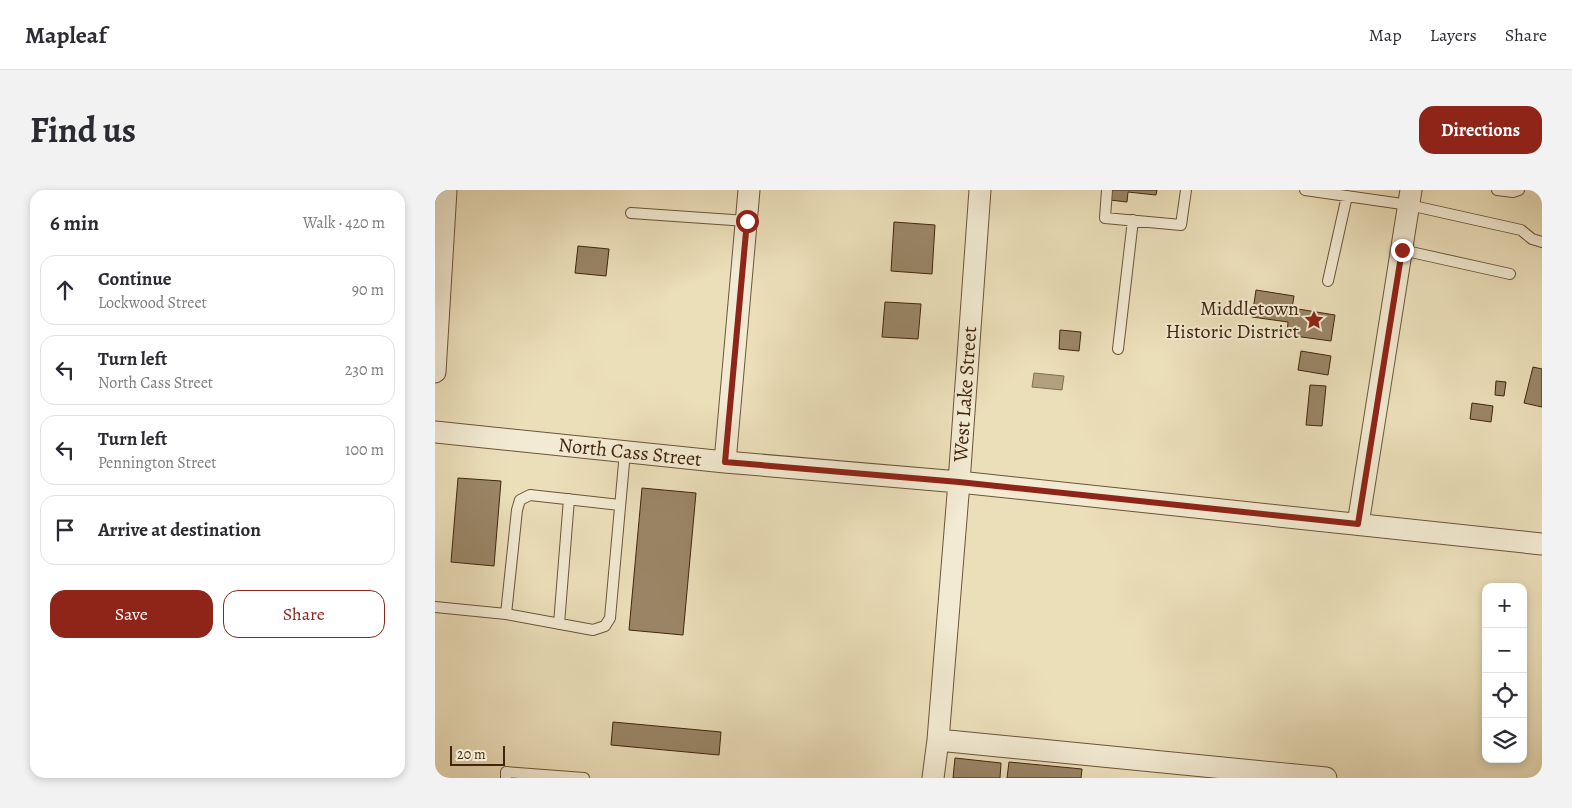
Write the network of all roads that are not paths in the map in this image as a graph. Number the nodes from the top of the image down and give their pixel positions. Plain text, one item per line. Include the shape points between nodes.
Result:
1 (446, 190) edge
2 (749, 190) edge
3 (979, 190) edge
4 (1107, 190) edge
5 (1186, 190) edge
6 (1305, 190) edge
7 (1497, 190) edge
8 (1519, 190) edge
9 (1347, 196) junction
10 (1410, 197) edge
11 (631, 213) dead end
12 (1133, 220) junction
13 (747, 221) junction
14 (1542, 242) edge
15 (1402, 250) junction
16 (1510, 274) dead end
17 (1328, 281) dead end
18 (1118, 349) dead end
19 (435, 372) edge
20 (435, 432) edge
21 (625, 452) junction
22 (725, 462) junction
23 (959, 482) junction
24 (569, 499) junction
25 (620, 505) junction
26 (1358, 524) junction
27 (1542, 544) edge
28 (435, 607) edge
29 (505, 614) junction
30 (559, 624) junction
31 (937, 740) junction
32 (506, 778) edge
33 (584, 778) edge
34 (933, 778) edge
35 (1326, 778) edge

1 - 19 street
2 - 13 street
3 - 23 street, West Lake Street
4 - 12 lane via 1105,218
5 - 12 lane via 1181,225
6 - 9 lane
7 - 8 lane
9 - 10 lane
9 - 17 lane
10 - 14 lane via 1521,230
10 - 15 street
11 - 13 lane
12 - 18 lane
13 - 22 street
15 - 16 lane
15 - 26 street
20 - 21 street, North Cass Street
21 - 22 street, North Cass Street
21 - 25 lane
22 - 23 street, North Cass Street
23 - 26 street, North Cass Street
23 - 31 street, West Lake Street
24 - 25 lane
24 - 29 lane via 530,495 520,500
24 - 30 lane
25 - 30 lane via 610,618 605,626 593,630
26 - 27 street, North Cass Street
28 - 29 lane
29 - 30 lane
31 - 34 street, West Lake Street
31 - 35 street
32 - 33 lane via 506,772

